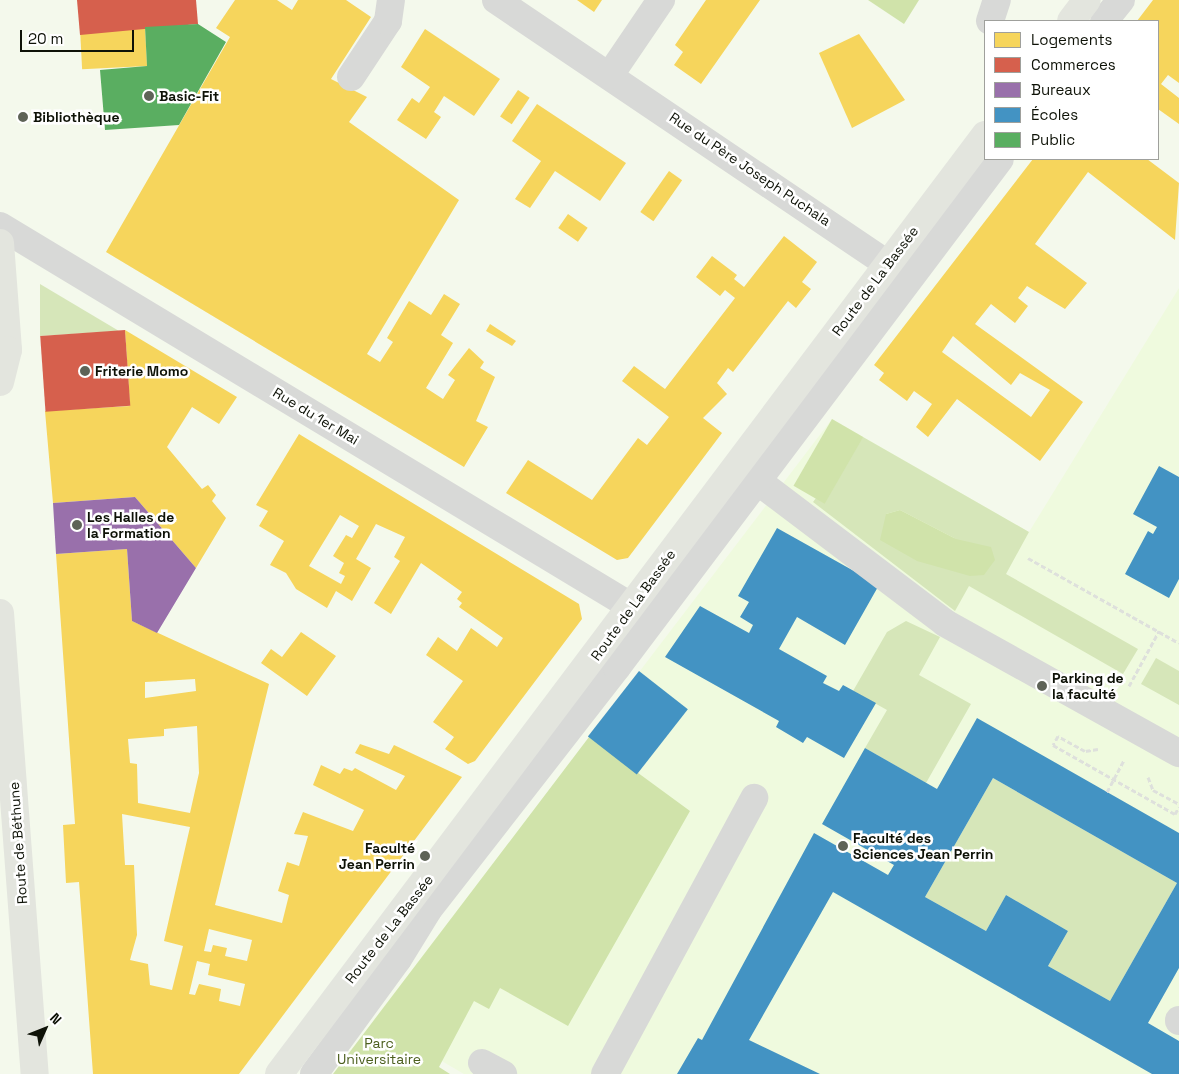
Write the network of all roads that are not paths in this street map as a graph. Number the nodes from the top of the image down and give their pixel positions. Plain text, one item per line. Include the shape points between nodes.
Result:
1 (391, 0) edge
2 (496, 0) edge
3 (661, 0) edge
4 (996, 0) edge
5 (1087, 0) edge
6 (1121, 0) edge
7 (990, 20) edge
8 (1072, 20) edge
9 (1105, 20) edge
10 (610, 75) junction
11 (351, 77) dead end
12 (984, 136) edge
13 (999, 160) edge
14 (0, 226) edge
15 (0, 243) edge
16 (888, 264) junction
17 (0, 382) edge
18 (747, 472) junction
19 (632, 607) junction
20 (0, 613) edge
21 (1179, 753) edge
22 (754, 798) dead end
23 (8, 820) edge
24 (35, 1074) edge
25 (279, 1074) edge
26 (314, 1074) edge
27 (605, 1074) edge

1 - 11 street via 388,22
2 - 10 street, Rue du Père Joseph Puchala
3 - 10 street
4 - 7 street
5 - 8 main road
6 - 9 street
10 - 16 street, Rue du Père Joseph Puchala
12 - 16 main road, Route de La Bassée
13 - 18 street
14 - 19 street, Rue du 1er Mai
15 - 17 main road via 8,350
16 - 18 main road, Route de La Bassée
18 - 19 main road, Route de La Bassée
18 - 21 street via 940,619
18 - 26 street via 428,910
19 - 25 main road, Route de La Bassée
20 - 23 main road, Route de Béthune
22 - 27 street
23 - 24 main road, Route de Béthune

